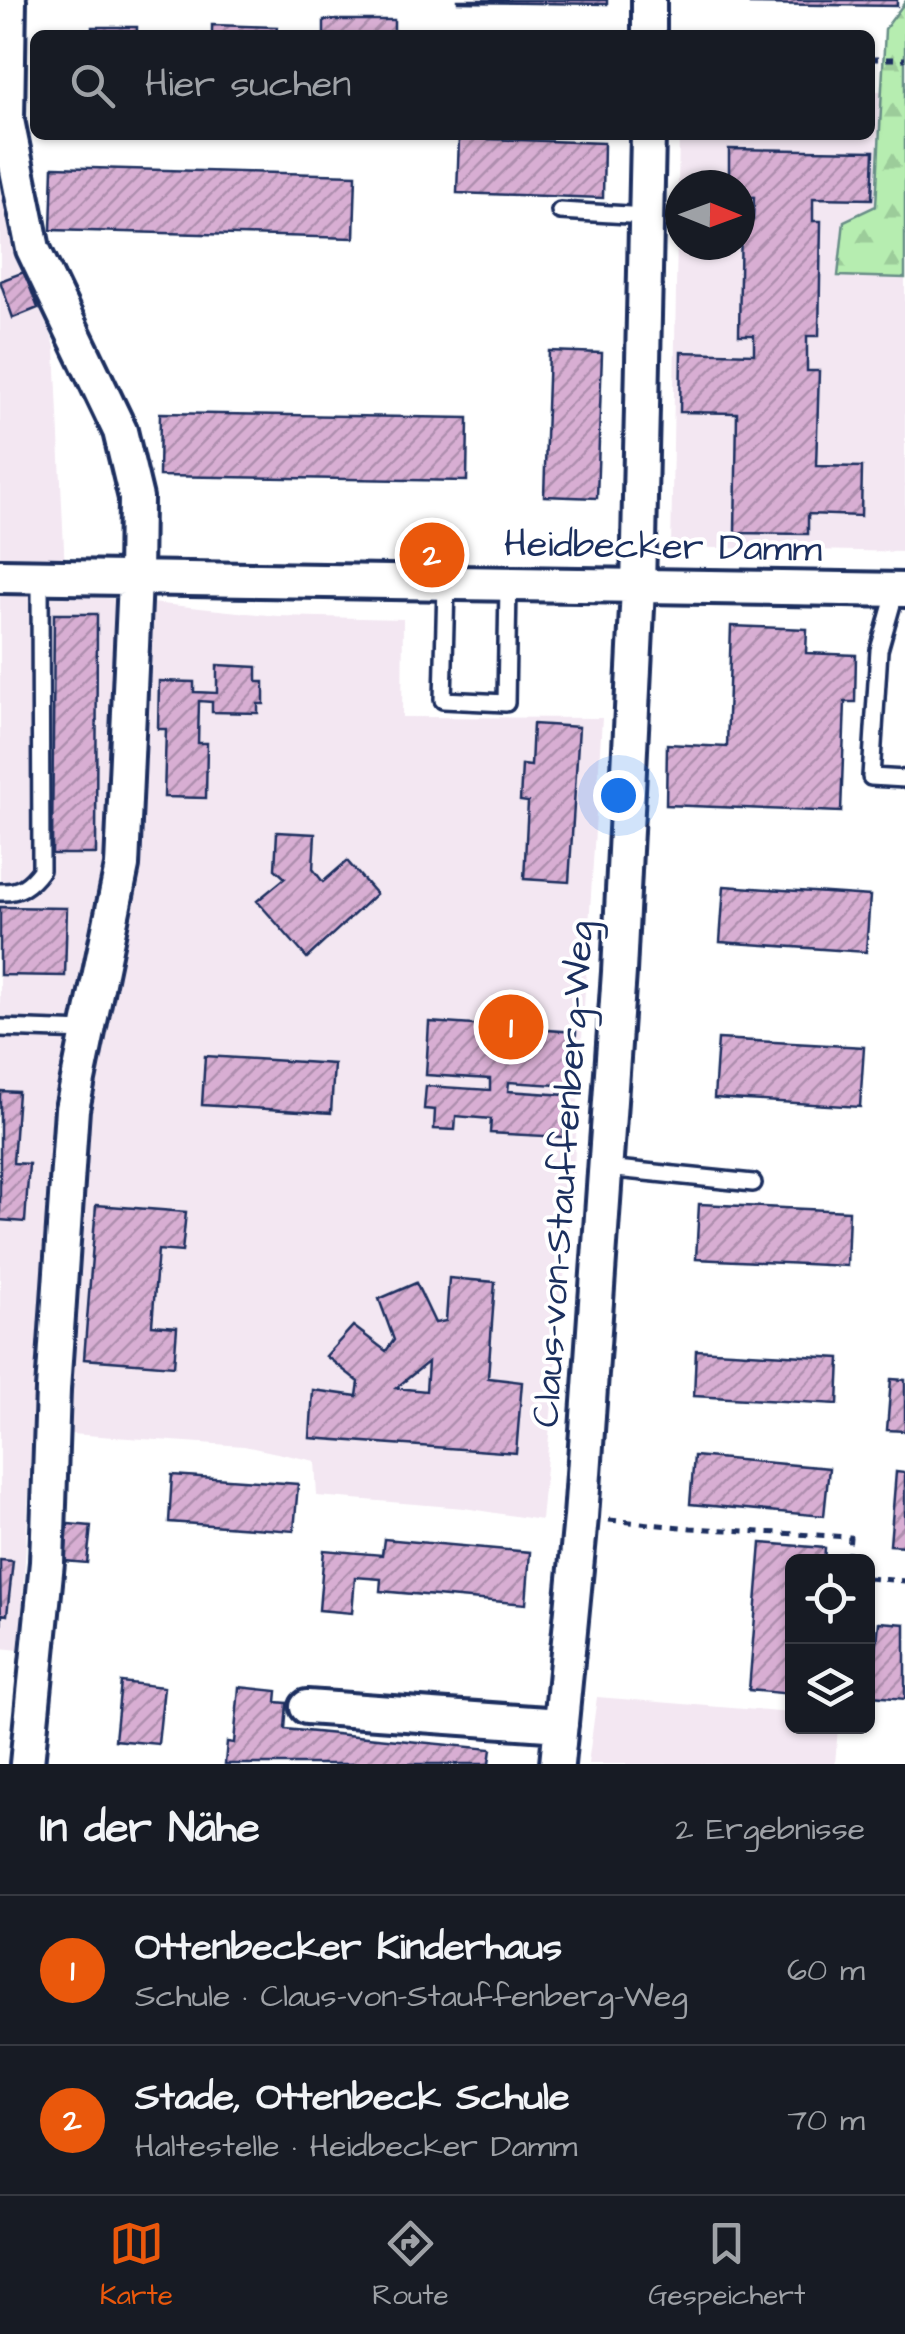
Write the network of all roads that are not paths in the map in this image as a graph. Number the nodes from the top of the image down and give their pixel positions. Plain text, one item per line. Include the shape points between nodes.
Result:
1 (9, 0) edge
2 (649, 0) edge
3 (649, 30) edge
4 (648, 140) edge
5 (560, 212) dead end
6 (646, 216) junction
7 (0, 576) edge
8 (40, 577) junction
9 (135, 580) junction
10 (446, 585) junction
11 (508, 586) junction
12 (638, 588) junction
13 (900, 590) edge
14 (905, 779) edge
15 (0, 892) edge
16 (0, 1028) edge
17 (88, 1031) junction
18 (606, 1168) junction
19 (754, 1183) dead end
20 (308, 1707) dead end
21 (561, 1725) junction
22 (27, 1764) edge
23 (557, 1764) edge

1 - 9 street via 7,120 33,249 120,431 136,498
2 - 3 street
4 - 6 street, Claus-von-Stauffenberg-Weg
5 - 6 lane
6 - 12 street, Claus-von-Stauffenberg-Weg
7 - 8 street, Heidbecker Damm
8 - 9 street, Heidbecker Damm
8 - 15 lane via 41,870 30,884
9 - 10 street, Heidbecker Damm
9 - 17 street via 122,866
10 - 11 street, Heidbecker Damm
10 - 11 lane via 443,700 506,703
11 - 12 street, Heidbecker Damm
12 - 13 street, Heidbecker Damm
12 - 18 street, Claus-von-Stauffenberg-Weg
13 - 14 lane via 879,650 871,778
16 - 17 lane
17 - 22 street via 72,1108 64,1204 47,1562
18 - 19 lane
18 - 21 street, Claus-von-Stauffenberg-Weg
20 - 21 street
21 - 23 street, Claus-von-Stauffenberg-Weg

